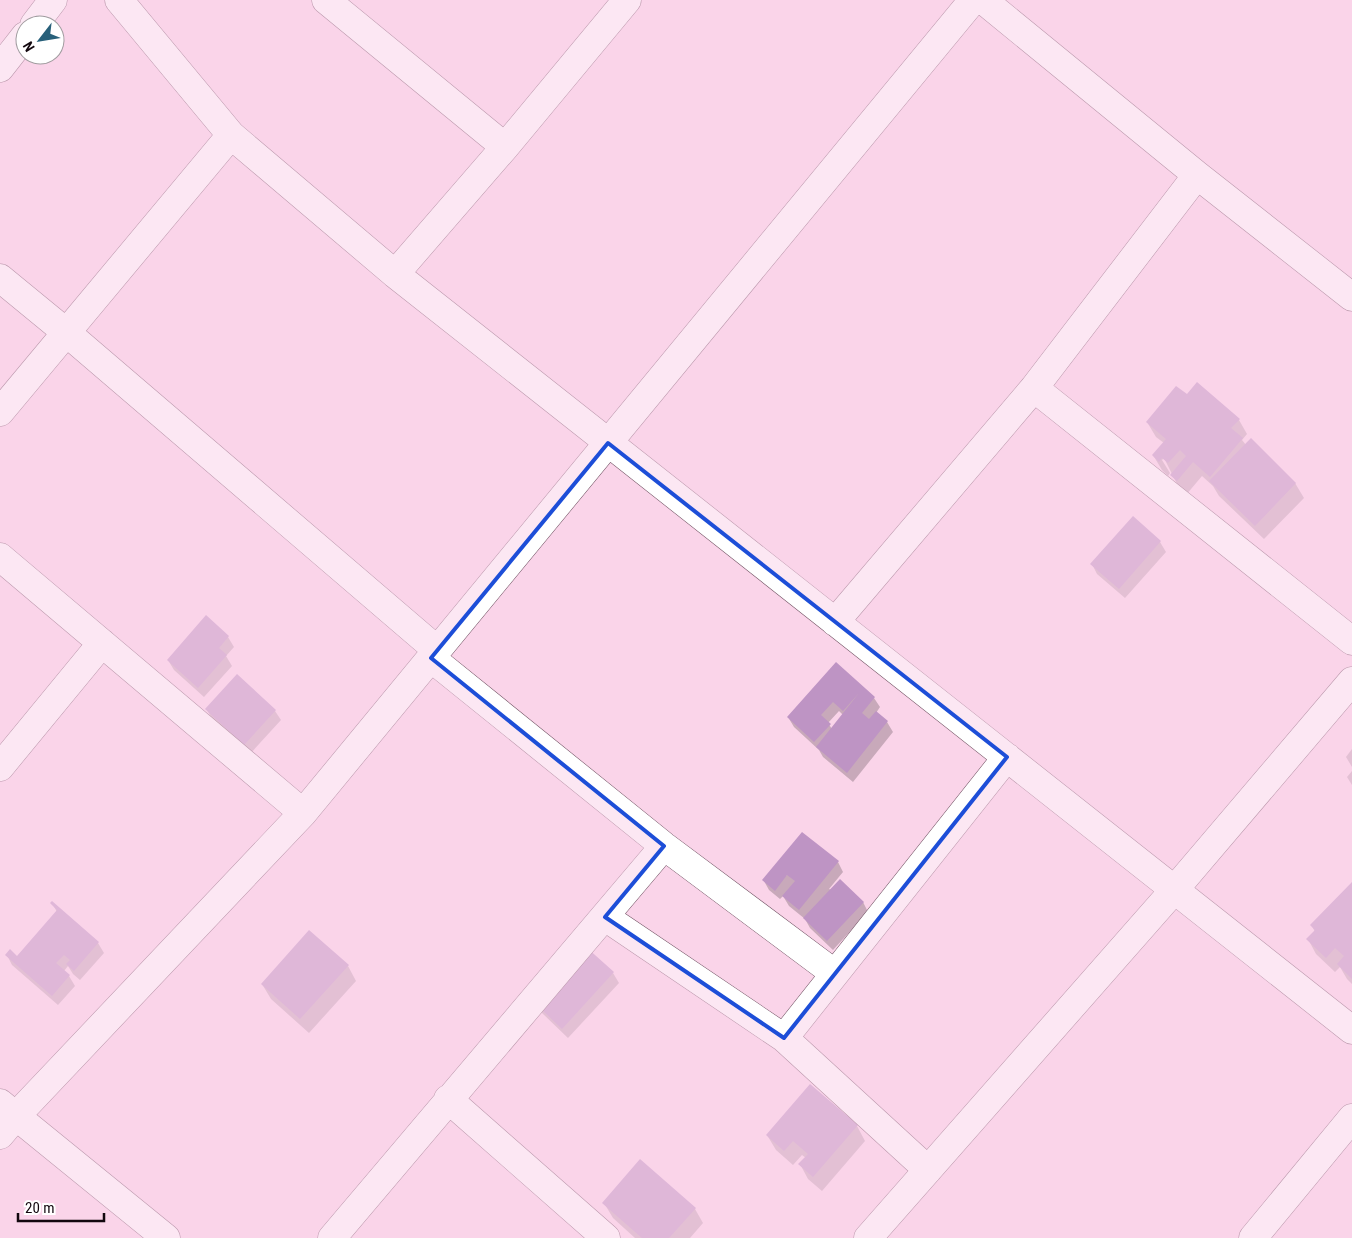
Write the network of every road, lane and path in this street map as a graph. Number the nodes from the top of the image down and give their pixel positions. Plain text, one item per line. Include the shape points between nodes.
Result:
1 (53, 0) edge
2 (119, 0) edge
3 (326, 0) edge
4 (973, 0) edge
5 (983, 0) edge
6 (623, 2) edge
7 (42, 15) edge
8 (15, 49) edge
9 (0, 68) edge
10 (230, 135) junction
11 (505, 147) junction
12 (1197, 175) junction
13 (395, 274) junction
14 (0, 278) edge
15 (1352, 297) edge
16 (67, 333) junction
17 (1034, 388) junction
18 (0, 412) edge
19 (608, 442) junction
20 (0, 558) edge
21 (835, 622) junction
22 (1352, 641) edge
23 (102, 643) junction
24 (434, 654) junction
25 (1350, 688) edge
26 (1006, 757) junction
27 (0, 767) edge
28 (303, 813) junction
29 (664, 846) junction
30 (1174, 889) junction
31 (605, 917) junction
32 (834, 973) junction
33 (1352, 1030) edge
34 (784, 1038) junction
35 (448, 1099) junction
36 (5, 1118) edge
37 (1352, 1118) edge
38 (928, 1170) junction
39 (166, 1238) edge
40 (332, 1238) edge
41 (606, 1238) edge
42 (868, 1238) edge
43 (1252, 1238) edge

1 - 7 street
2 - 10 street
3 - 11 street
4 - 19 street
5 - 12 street
6 - 11 street
8 - 9 street
10 - 13 street
10 - 16 street
11 - 13 street
12 - 15 street
12 - 17 street
13 - 19 street
14 - 16 street
16 - 18 street
16 - 24 street
17 - 21 street
17 - 22 street
19 - 21 street
19 - 24 street
20 - 23 street
21 - 26 street
23 - 27 street
23 - 28 street
24 - 28 street
24 - 29 street
25 - 30 street
26 - 30 street
26 - 32 street
28 - 36 street
29 - 31 street
29 - 32 street
30 - 33 street
30 - 38 street
31 - 34 street
31 - 35 street
32 - 34 street
34 - 38 street
35 - 40 street
35 - 41 street
36 - 39 street
37 - 43 street
38 - 42 street

